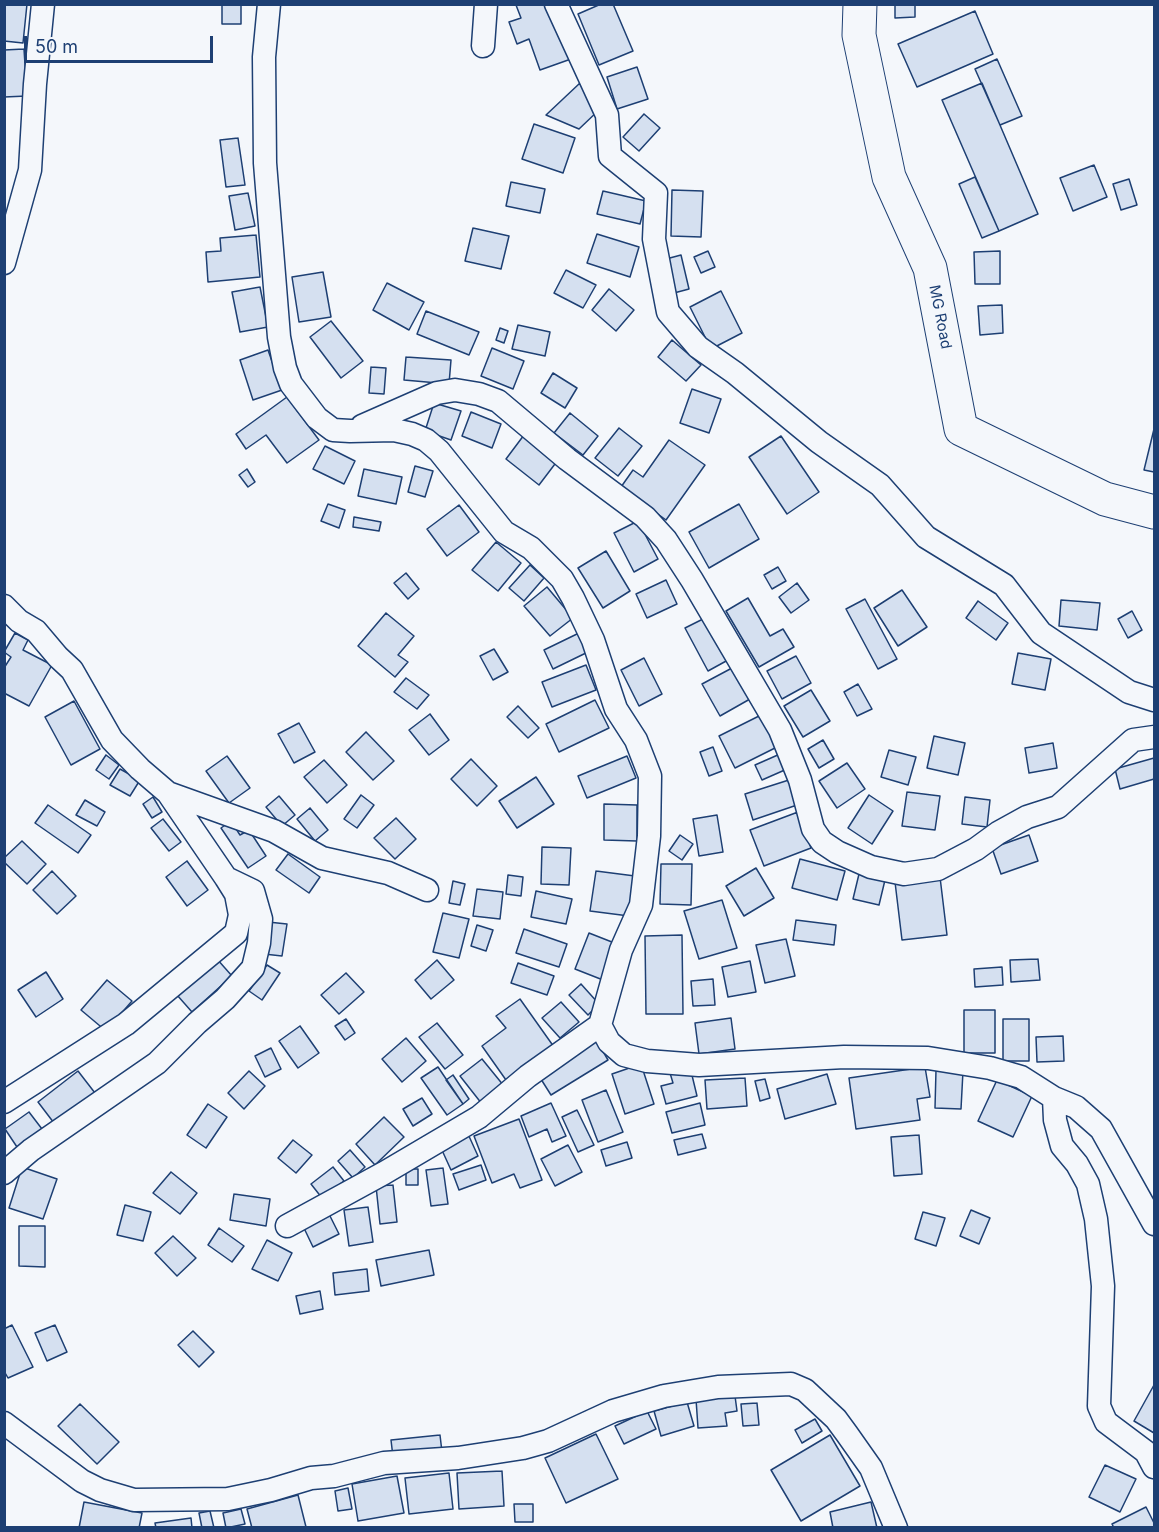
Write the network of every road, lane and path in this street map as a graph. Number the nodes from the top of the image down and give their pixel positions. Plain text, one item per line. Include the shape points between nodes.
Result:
1 (43, 4) edge
2 (269, 4) edge
3 (486, 4) edge
4 (556, 4) edge
5 (860, 4) edge
6 (483, 46) dead end
7 (4, 263) edge
8 (350, 431) junction
9 (1155, 512) edge
10 (4, 606) edge
11 (1155, 700) edge
12 (1155, 737) edge
13 (168, 793) junction
14 (226, 878) junction
15 (427, 890) dead end
16 (600, 1025) junction
17 (1054, 1098) junction
18 (4, 1102) edge
19 (4, 1173) edge
20 (1155, 1224) edge
21 (287, 1226) dead end
22 (4, 1423) edge
23 (1155, 1467) edge
24 (897, 1527) edge

1 - 7 street via 30,170
2 - 8 street via 264,57 265,163 279,337 291,384 305,404 333,430
3 - 6 street
4 - 11 street via 608,115 610,156 656,194 654,238 668,312 698,347 880,485 926,537 1004,585 1041,633 1129,692
5 - 9 main road, MG Road via 859,35 889,177 930,268 961,429 1105,500
8 - 12 street via 437,393 455,390 479,394 498,401 645,517 666,540 692,580 780,730 800,780 813,829 822,842 837,852 871,867 904,874 938,868 1026,817 1058,807 1133,740
8 - 16 street via 394,430 426,440 504,532 531,548 562,579 593,640 616,709 636,740 650,776 647,868 641,905 621,950
10 - 13 street via 36,631 72,670 112,740
13 - 14 street
13 - 15 street via 274,831 322,858 388,873
14 - 18 street via 236,894 240,915 236,933 126,1024
14 - 19 street via 253,891 261,919 253,968 157,1063
16 - 17 street via 609,1042 624,1055 647,1061 699,1065 844,1057 928,1058 1021,1077
16 - 21 street via 479,1117
17 - 20 street via 1076,1107 1101,1129
17 - 23 street via 1062,1146 1088,1184 1096,1219 1103,1286 1099,1406 1106,1422 1146,1452
22 - 24 street via 100,1490 134,1500 228,1499 384,1464 522,1448 548,1441 613,1411 664,1396 718,1387 791,1384 805,1390 842,1426 871,1468

